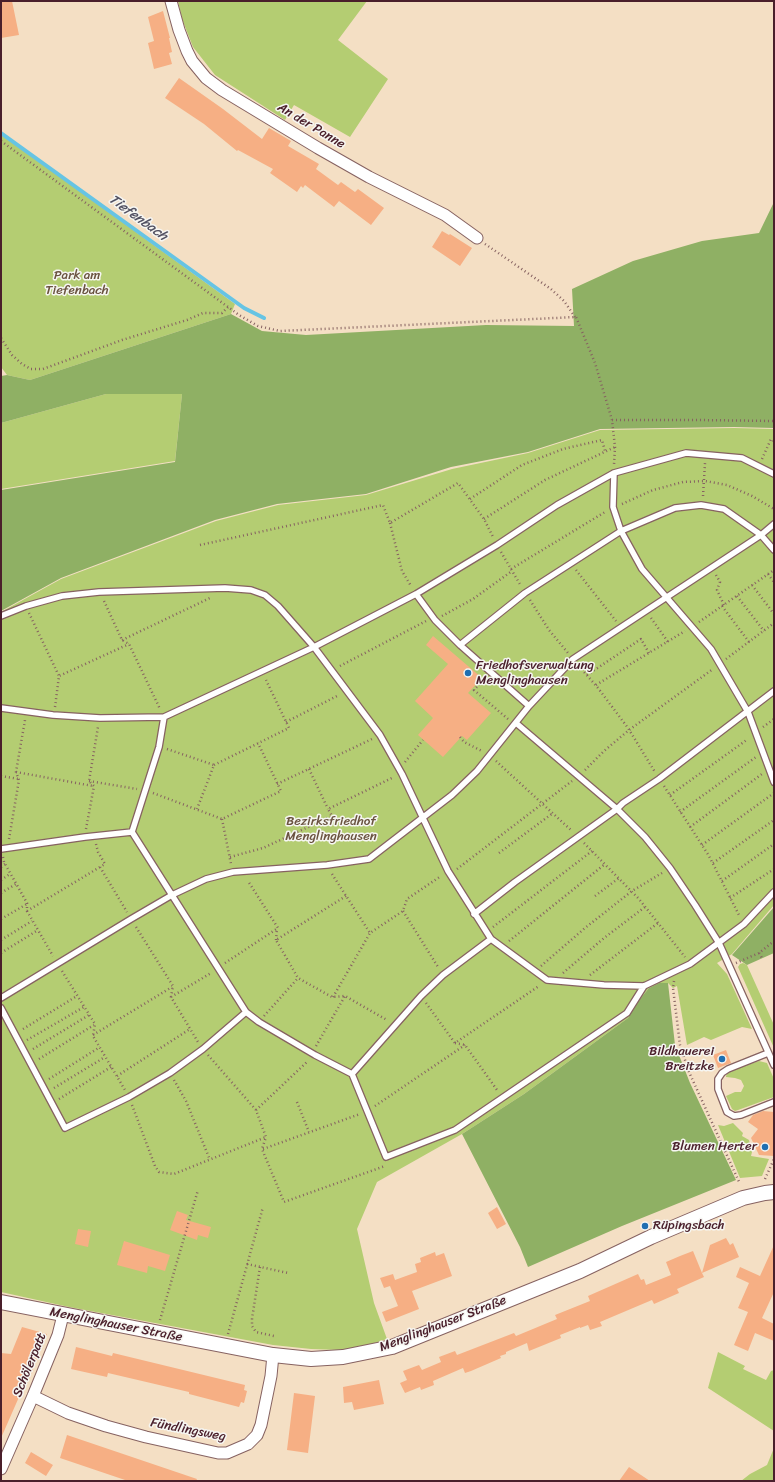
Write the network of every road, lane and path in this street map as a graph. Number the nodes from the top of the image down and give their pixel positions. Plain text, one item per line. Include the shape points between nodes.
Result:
1 (171, 1) edge
2 (1, 141) edge
3 (477, 238) joint
4 (228, 307) junction
5 (576, 317) junction
6 (1, 338) edge
7 (612, 420) junction
8 (774, 421) edge
9 (774, 441) edge
10 (615, 447) junction
11 (605, 451) junction
12 (706, 455) junction
13 (759, 467) junction
14 (614, 473) junction
15 (774, 474) edge
16 (705, 481) junction
17 (470, 499) junction
18 (701, 505) junction
19 (613, 507) junction
20 (774, 509) edge
21 (484, 519) junction
22 (390, 523) junction
23 (774, 524) edge
24 (621, 531) junction
25 (761, 535) junction
26 (200, 545) dead end
27 (497, 545) junction
28 (774, 550) edge
29 (571, 563) junction
30 (711, 567) junction
31 (512, 570) junction
32 (768, 574) dead end
33 (774, 582) edge
34 (752, 585) dead end
35 (225, 588) junction
36 (100, 592) junction
37 (525, 593) junction
38 (416, 594) junction
39 (737, 596) dead end
40 (666, 598) junction
41 (26, 606) junction
42 (646, 611) junction
43 (774, 614) edge
44 (1, 616) edge
45 (434, 619) junction
46 (774, 623) edge
47 (621, 627) junction
48 (764, 631) junction
49 (122, 640) junction
50 (668, 642) dead end
51 (749, 642) junction
52 (129, 644) junction
53 (460, 645) junction
54 (314, 647) junction
55 (649, 653) dead end
56 (573, 659) junction
57 (720, 664) junction
58 (262, 670) junction
59 (331, 670) junction
60 (490, 671) junction
61 (587, 675) junction
62 (59, 676) junction
63 (348, 691) junction
64 (774, 691) edge
65 (529, 706) junction
66 (1, 708) edge
67 (26, 712) junction
68 (748, 712) junction
69 (53, 715) junction
70 (164, 717) junction
71 (100, 718) junction
72 (774, 719) edge
73 (286, 722) junction
74 (515, 724) junction
75 (629, 730) junction
76 (756, 733) junction
77 (380, 735) junction
78 (460, 737) dead end
79 (424, 740) dead end
80 (258, 743) junction
81 (159, 747) junction
82 (763, 752) junction
83 (490, 755) junction
84 (214, 765) junction
85 (309, 769) junction
86 (769, 769) junction
87 (401, 771) junction
88 (16, 772) junction
89 (1, 776) edge
90 (578, 776) junction
91 (659, 778) junction
92 (19, 780) junction
93 (89, 781) junction
94 (774, 782) edge
95 (277, 784) junction
96 (94, 786) junction
97 (145, 791) junction
98 (774, 793) edge
99 (670, 795) junction
100 (542, 803) junction
101 (197, 809) junction
102 (328, 809) junction
103 (617, 809) junction
104 (680, 812) junction
105 (552, 813) junction
106 (424, 818) junction
107 (222, 819) junction
108 (774, 820) edge
109 (690, 826) junction
110 (132, 832) junction
111 (94, 836) junction
112 (578, 836) junction
113 (85, 837) junction
114 (774, 844) edge
115 (702, 845) junction
116 (3, 848) edge
117 (592, 851) junction
118 (499, 853) dead end
119 (230, 857) junction
120 (713, 863) junction
121 (5, 864) junction
122 (605, 864) junction
123 (327, 865) junction
124 (1, 867) edge
125 (100, 867) junction
126 (670, 868) junction
127 (774, 869) edge
128 (233, 872) junction
129 (243, 872) junction
130 (449, 873) junction
131 (10, 874) junction
132 (619, 878) junction
133 (1, 880) edge
134 (722, 881) junction
135 (16, 884) junction
136 (632, 892) junction
137 (774, 892) edge
138 (1, 893) edge
139 (172, 895) junction
140 (346, 896) junction
141 (595, 896) dead end
142 (730, 898) junction
143 (27, 903) junction
144 (645, 906) junction
145 (27, 911) junction
146 (403, 911) junction
147 (474, 914) junction
148 (131, 918) junction
149 (1, 919) edge
150 (32, 920) junction
151 (658, 923) junction
152 (744, 924) junction
153 (278, 928) junction
154 (38, 930) junction
155 (487, 932) junction
156 (370, 933) junction
157 (491, 939) junction
158 (1, 940) edge
159 (276, 940) junction
160 (774, 942) edge
161 (719, 943) junction
162 (502, 947) junction
163 (1, 952) edge
164 (758, 953) junction
165 (762, 958) dead end
166 (58, 964) junction
167 (690, 964) junction
168 (729, 966) junction
169 (218, 968) junction
170 (535, 971) junction
171 (676, 971) junction
172 (443, 975) junction
173 (298, 978) junction
174 (547, 980) junction
175 (554, 981) junction
176 (579, 983) junction
177 (173, 986) junction
178 (644, 986) junction
179 (77, 996) junction
180 (345, 996) junction
181 (421, 996) junction
182 (171, 997) junction
183 (332, 997) junction
184 (1, 998) edge
185 (84, 1007) junction
186 (1, 1008) edge
187 (246, 1012) junction
188 (89, 1015) junction
189 (259, 1022) junction
190 (95, 1024) junction
191 (395, 1025) junction
192 (190, 1029) junction
193 (15, 1033) junction
194 (93, 1036) junction
195 (455, 1043) junction
196 (21, 1044) junction
197 (465, 1045) junction
198 (100, 1048) junction
199 (203, 1049) junction
200 (26, 1053) junction
201 (768, 1053) junction
202 (313, 1054) junction
203 (105, 1057) junction
204 (31, 1063) junction
205 (774, 1065) edge
206 (111, 1067) junction
207 (170, 1073) junction
208 (352, 1074) junction
209 (116, 1076) junction
210 (42, 1083) junction
211 (47, 1093) junction
212 (129, 1097) junction
213 (502, 1098) junction
214 (297, 1102) dead end
215 (774, 1102) edge
216 (52, 1103) junction
217 (256, 1110) junction
218 (368, 1111) junction
219 (309, 1132) junction
220 (266, 1136) junction
221 (262, 1149) junction
222 (386, 1157) junction
223 (774, 1158) edge
224 (210, 1160) junction
225 (765, 1179) dead end
226 (740, 1184) dead end
227 (198, 1190) dead end
228 (774, 1192) edge
229 (263, 1207) dead end
230 (247, 1264) junction
231 (260, 1267) junction
232 (288, 1273) dead end
233 (1, 1302) edge
234 (63, 1315) junction
235 (161, 1316) dead end
236 (274, 1336) dead end
237 (225, 1346) junction
238 (273, 1355) junction
239 (33, 1396) junction
240 (5, 1451) edge
241 (1, 1469) edge

1 - 3 street, An der Panne via 187,51 206,78 318,148 445,215
2 - 4 path
3 - 5 path via 551,289 564,300
4 - 5 path via 258,326 280,331
4 - 6 path via 222,313 204,313 43,369 22,364 12,355
5 - 7 path via 595,363
7 - 8 path
7 - 10 path
9 - 13 path via 771,439
10 - 11 path
10 - 14 path
11 - 17 path via 602,440 563,449 522,465
11 - 21 path via 545,480
12 - 13 lane via 742,458
12 - 14 lane via 686,453
12 - 16 path
13 - 15 lane
14 - 19 lane
14 - 27 lane via 557,505
16 - 18 path
16 - 19 path via 683,482 654,490
16 - 20 path via 727,485
17 - 21 path
17 - 22 path via 458,483
18 - 24 lane via 675,508
18 - 25 lane via 724,509
19 - 24 lane
19 - 31 path
21 - 27 path
22 - 26 path via 383,505
22 - 38 path via 402,571
23 - 25 lane
24 - 29 lane
24 - 40 lane via 642,569
25 - 28 lane
25 - 30 lane
27 - 31 path
27 - 38 lane
29 - 37 lane
29 - 47 path
30 - 40 lane
30 - 51 path via 720,582 717,590 723,605
31 - 37 path
31 - 45 path via 473,599
32 - 33 path
34 - 43 path
35 - 36 lane
35 - 49 path via 221,593
35 - 54 lane via 251,590 265,595
36 - 41 lane via 62,596
36 - 49 path
37 - 53 lane
37 - 56 path via 549,630
38 - 45 lane
38 - 54 lane
39 - 48 path
40 - 42 lane
40 - 57 lane via 711,649
41 - 44 lane
41 - 62 path
42 - 47 lane
42 - 50 path
45 - 53 lane
45 - 59 path
46 - 48 path
47 - 56 lane
48 - 51 path
49 - 52 path
51 - 57 path
52 - 62 path
52 - 70 path
53 - 60 lane
54 - 58 lane
54 - 59 lane
55 - 61 path via 641,639
56 - 61 path
56 - 65 lane
57 - 68 lane
57 - 75 path
58 - 70 lane
58 - 73 path
59 - 63 lane
60 - 65 lane
60 - 74 path via 473,689
61 - 75 path
62 - 69 path
63 - 73 path
63 - 77 lane
64 - 68 lane
65 - 74 lane
66 - 67 lane
67 - 69 lane
67 - 88 path
68 - 76 lane
68 - 91 lane
69 - 71 lane
70 - 71 lane
70 - 81 lane
71 - 93 path
72 - 76 path
73 - 80 path via 289,728
74 - 83 lane
74 - 90 lane
75 - 90 path
75 - 91 path
76 - 82 lane
76 - 99 path
77 - 85 path
77 - 87 lane
78 - 83 path via 464,742
79 - 87 path
80 - 84 path
80 - 95 path
81 - 84 path
81 - 97 lane
82 - 86 lane
82 - 104 path
83 - 100 path
83 - 106 lane via 452,795
84 - 101 path
85 - 95 path
85 - 102 path
86 - 94 lane
86 - 109 path
87 - 102 path
87 - 106 lane
88 - 92 path
88 - 96 path
89 - 92 path
90 - 100 path
90 - 103 lane
91 - 99 path
91 - 103 lane
92 - 116 path
93 - 96 path
93 - 97 path
95 - 107 path via 281,791
96 - 113 path
97 - 101 path
97 - 110 lane
98 - 115 path
99 - 104 path
100 - 105 path
100 - 130 path
101 - 107 path
102 - 119 path via 332,816 263,848
103 - 112 lane
103 - 126 lane via 645,837
104 - 109 path
105 - 112 path
105 - 118 path
106 - 123 lane via 369,859
106 - 130 lane
107 - 119 path
108 - 120 path
109 - 115 path
110 - 111 lane
110 - 139 lane
111 - 113 lane
111 - 125 path via 98,852 105,864
112 - 117 path
112 - 147 lane
113 - 116 lane
114 - 134 path
115 - 120 path
116 - 121 path
117 - 122 path
117 - 155 path
119 - 128 path
120 - 134 path
121 - 124 path
121 - 131 path
122 - 132 path
122 - 162 path
123 - 129 lane
123 - 140 path
125 - 145 path
125 - 148 path
126 - 136 path
126 - 161 lane
127 - 142 path
128 - 129 lane
128 - 139 lane via 206,879
129 - 153 path
130 - 146 path via 407,899
130 - 147 lane
131 - 133 path
131 - 135 path
132 - 136 path
132 - 141 path
134 - 142 path
135 - 138 path
135 - 143 path
136 - 144 path
136 - 170 path
137 - 152 lane
139 - 148 lane
139 - 169 lane
140 - 156 path
140 - 159 path
142 - 152 path
143 - 145 path
143 - 149 path
144 - 151 path
144 - 175 path
145 - 150 path
146 - 156 path
146 - 172 path
147 - 155 lane
148 - 166 lane
148 - 177 path
150 - 154 path
150 - 158 path
151 - 167 path
151 - 176 path
152 - 161 lane
153 - 159 path
153 - 169 path
154 - 163 path
154 - 166 path
155 - 157 lane
156 - 183 path
157 - 162 lane
157 - 172 lane
159 - 173 path
160 - 164 path
161 - 167 lane
161 - 168 lane
162 - 170 lane
164 - 165 path
164 - 168 path
166 - 179 path
166 - 184 lane
167 - 171 lane
168 - 201 lane
169 - 182 path
169 - 187 lane
170 - 174 lane
171 - 178 lane
171 - 226 path via 673,988 680,1045 689,1072
172 - 181 lane
173 - 183 path
173 - 189 path
174 - 175 lane
174 - 195 path
175 - 176 lane
176 - 178 lane
177 - 182 path
177 - 194 path
178 - 213 lane via 627,1013
179 - 185 path
179 - 193 path
180 - 183 path
180 - 191 path
180 - 202 path
181 - 191 lane
181 - 195 path
182 - 192 path
185 - 188 path
185 - 196 path
186 - 193 lane
187 - 189 lane
187 - 199 lane
188 - 190 path
188 - 200 path
189 - 202 lane
190 - 194 path
190 - 204 path
191 - 208 lane
192 - 199 path
192 - 209 path
193 - 196 lane
194 - 198 path
195 - 197 path
196 - 200 lane
197 - 213 path
197 - 218 path
198 - 203 path
198 - 210 path
199 - 207 lane
199 - 217 path
200 - 204 lane
201 - 205 lane
201 - 215 lane via 722,1073 718,1079 718,1089 727,1112 734,1116
202 - 208 lane
202 - 217 path
203 - 206 path
203 - 211 path
204 - 210 lane
206 - 209 path
206 - 216 path
207 - 212 lane
207 - 224 path via 186,1101
208 - 218 lane
209 - 212 path
210 - 211 lane
211 - 216 lane
212 - 216 lane via 65,1128
212 - 224 path via 159,1172 174,1174
213 - 222 lane via 455,1130
214 - 219 path
217 - 220 path
218 - 219 path
218 - 222 lane
219 - 221 path
220 - 221 path
220 - 224 path
221 - 222 path via 284,1202 385,1166
223 - 225 path
227 - 235 path
228 - 238 street, Menglinghauser Straße via 743,1198 580,1270 392,1347 343,1357 311,1359
229 - 230 path
230 - 231 path
230 - 237 path
231 - 232 path
231 - 236 path via 252,1326 256,1332
233 - 234 street, Menglinghauser Straße
234 - 237 street, Menglinghauser Straße
234 - 239 street, Schölerpatt
237 - 238 street, Menglinghauser Straße
238 - 239 street, Fündlingsweg via 261,1425 257,1434 248,1444 227,1453 106,1426 68,1413
239 - 240 street, Schölerpatt
240 - 241 street, Schölerpatt

